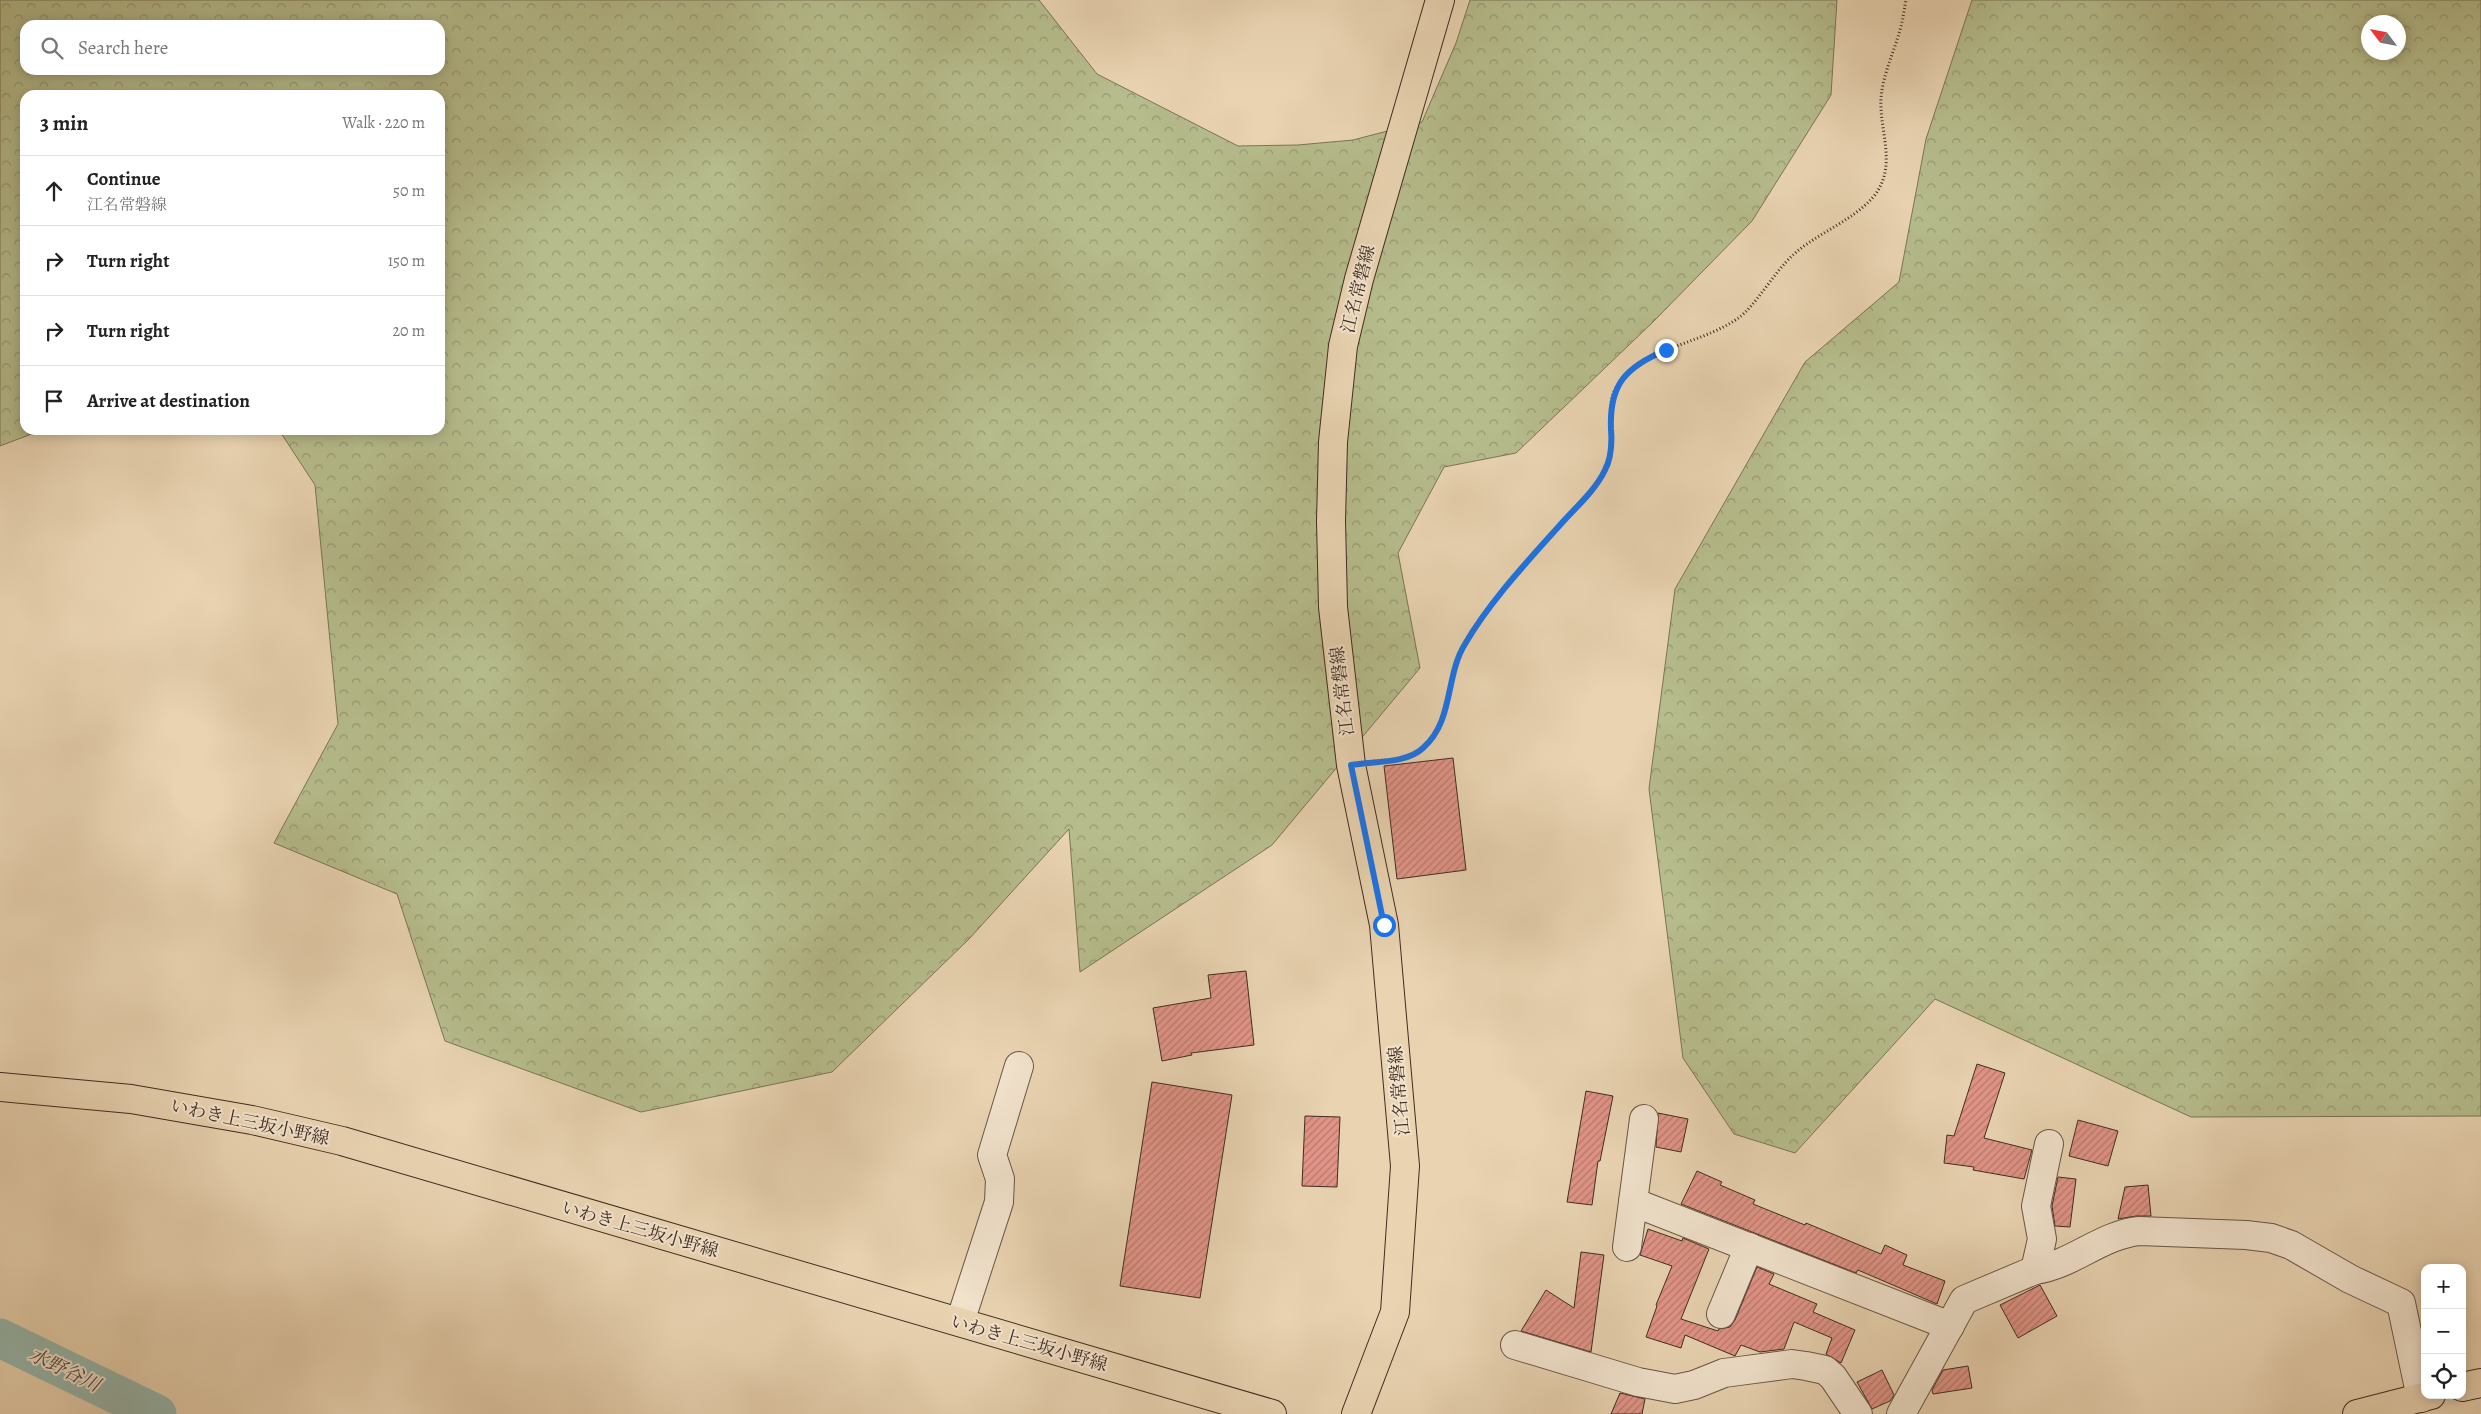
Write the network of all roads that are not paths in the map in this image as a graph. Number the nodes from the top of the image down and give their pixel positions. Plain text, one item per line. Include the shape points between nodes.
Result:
1 (1440, 0) edge
2 (1019, 1066) dead end
3 (0, 1087) edge
4 (1644, 1119) dead end
5 (2049, 1144) dead end
6 (1633, 1202) junction
7 (1627, 1247) dead end
8 (1749, 1247) junction
9 (2034, 1270) junction
10 (1721, 1314) dead end
11 (960, 1322) junction
12 (1950, 1326) junction
13 (1515, 1345) dead end
14 (2421, 1377) edge
15 (2481, 1382) edge
16 (2466, 1386) edge
17 (2421, 1397) edge
18 (1272, 1414) edge
19 (1356, 1414) edge
20 (1858, 1414) edge
21 (1901, 1414) edge
22 (2357, 1414) edge

1 - 19 main road, 江名常磐線 via 1358,279 1343,346 1333,442 1333,607 1351,765 1384,925 1405,1166 1395,1312
2 - 11 street via 992,1155 1000,1179 999,1202
3 - 11 main road, いわき上三坂小野線 via 131,1099 252,1120 342,1141
4 - 6 street
5 - 9 street via 2036,1206 2042,1239
6 - 7 street
6 - 8 street
8 - 10 street
8 - 12 street
9 - 12 street via 1964,1300
9 - 14 street via 2049,1268 2124,1233 2139,1231 2270,1238 2291,1245 2350,1279 2401,1302
11 - 18 main road, いわき上三坂小野線
12 - 21 street
13 - 20 street via 1638,1382 1675,1388 1694,1385 1724,1373 1792,1364 1806,1366 1825,1370
15 - 16 main road
17 - 22 main road

